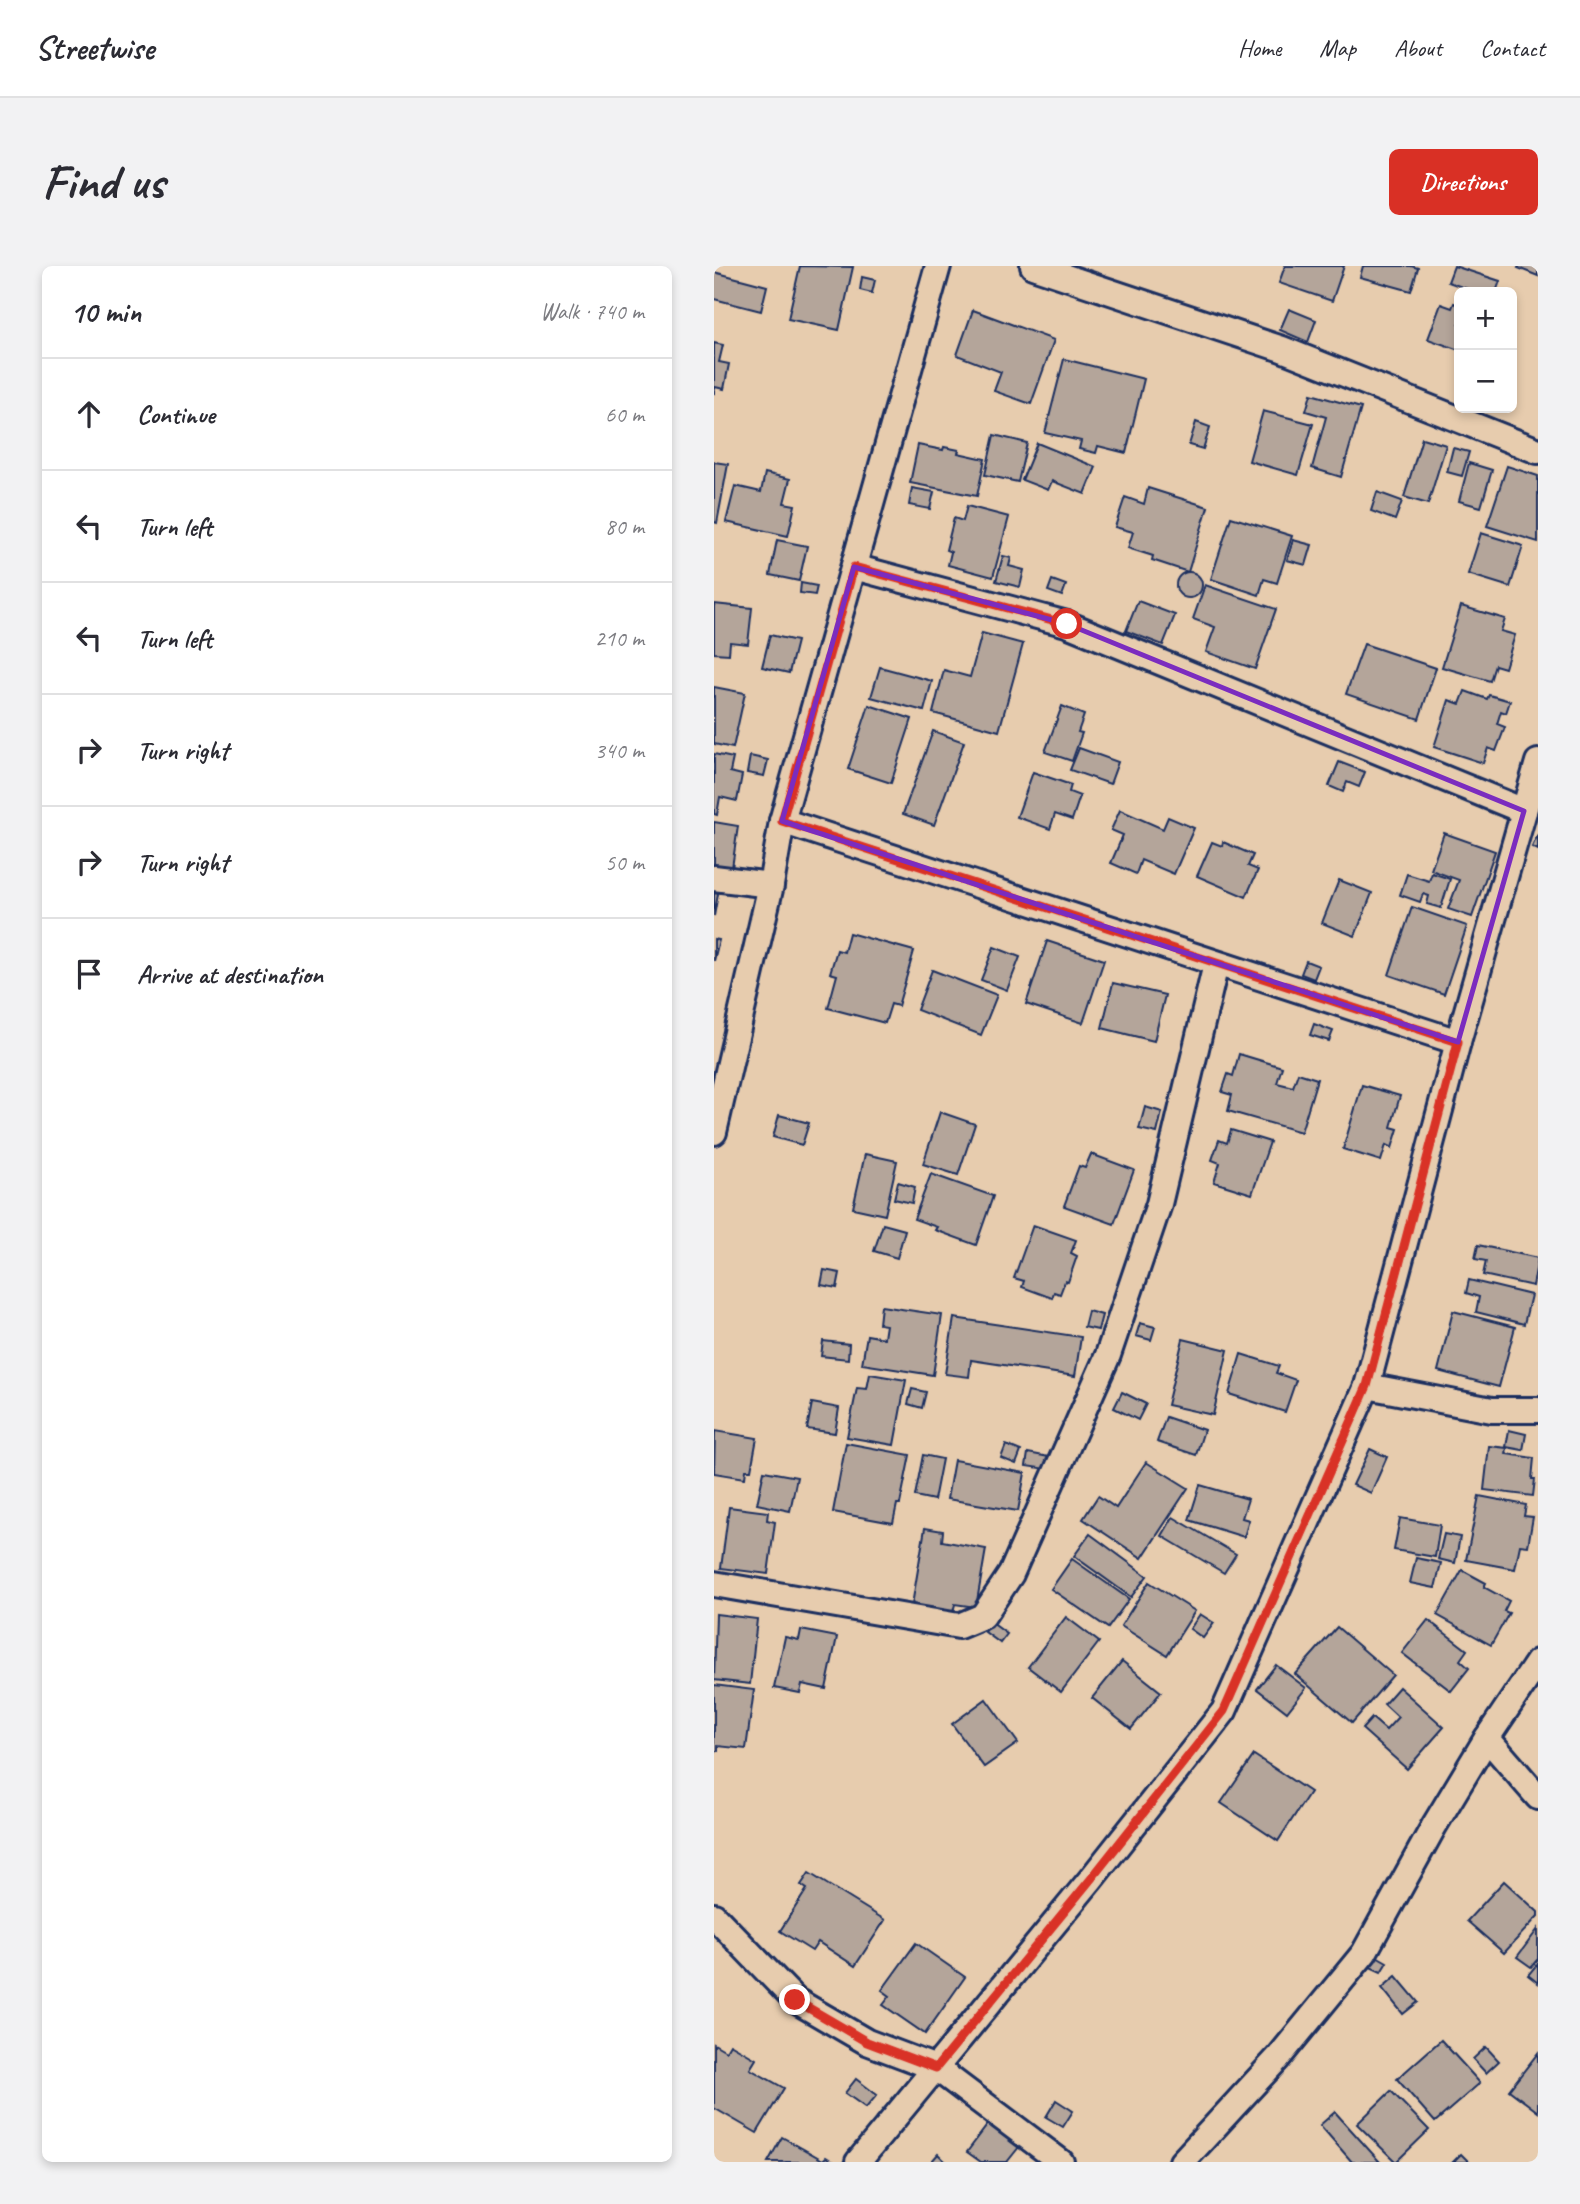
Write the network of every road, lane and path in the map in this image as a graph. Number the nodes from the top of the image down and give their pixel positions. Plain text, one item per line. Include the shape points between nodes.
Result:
1 (937, 266) edge
2 (1034, 266) edge
3 (1538, 451) edge
4 (854, 567) junction
5 (1538, 762) edge
6 (1524, 810) junction
7 (782, 821) junction
8 (714, 878) edge
9 (771, 886) junction
10 (1216, 964) junction
11 (1458, 1042) junction
12 (714, 1132) edge
13 (1367, 1386) junction
14 (1538, 1410) edge
15 (714, 1584) edge
16 (1538, 1662) edge
17 (1487, 1738) junction
18 (1538, 1797) edge
19 (714, 1916) edge
20 (936, 2068) junction
21 (858, 2162) edge
22 (1061, 2162) edge
23 (1182, 2162) edge

1 - 4 street
2 - 3 street via 1282,349
4 - 6 street via 1067,624
4 - 7 street
5 - 6 street
6 - 11 street
7 - 9 street
7 - 10 street
8 - 9 street
9 - 12 street
10 - 11 street
10 - 15 street via 1159,1204 1108,1355 1010,1574 983,1616 959,1626
11 - 13 street
13 - 14 street via 1492,1409
13 - 20 street via 1224,1711
16 - 17 street
17 - 18 street
17 - 23 street via 1364,1953 1278,2059
19 - 20 street via 795,2000 867,2042
20 - 21 street
20 - 22 street

